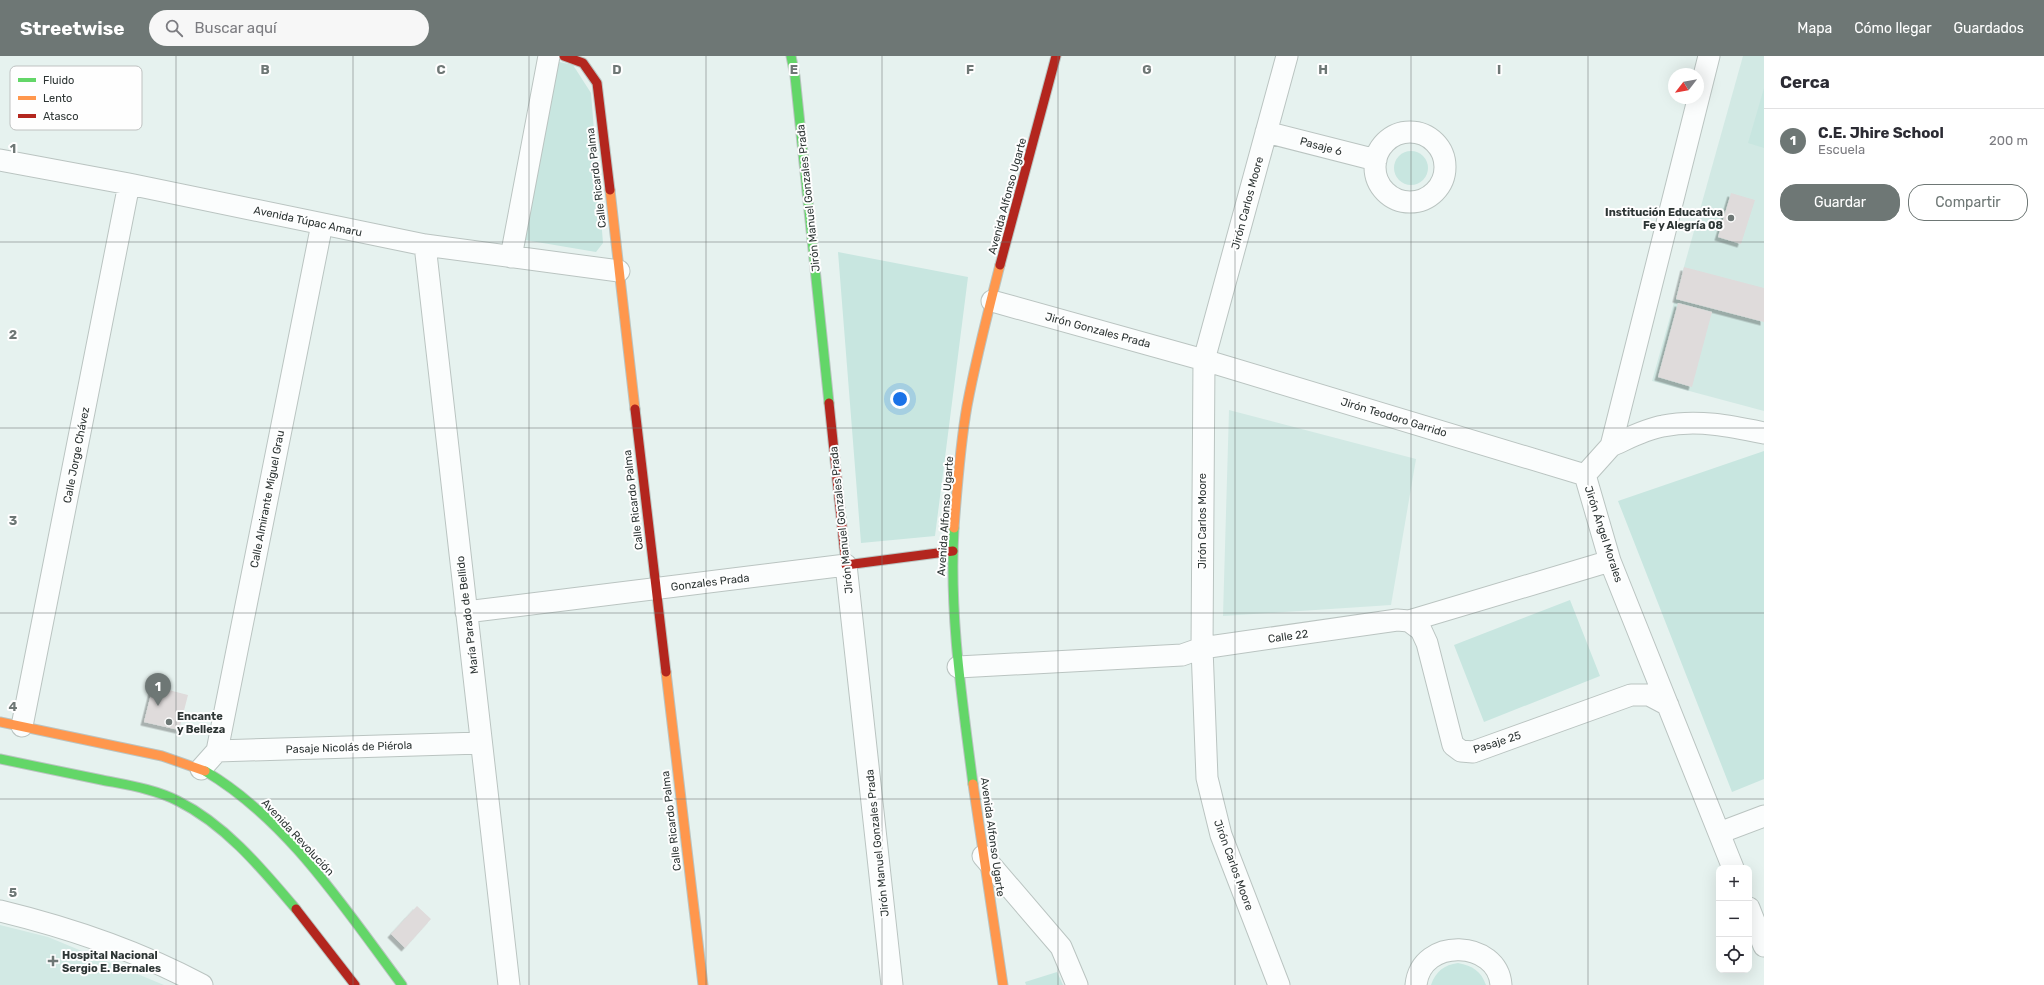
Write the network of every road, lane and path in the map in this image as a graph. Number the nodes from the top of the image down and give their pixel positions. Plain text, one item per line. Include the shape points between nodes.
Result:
1 (549, 56) edge
2 (564, 56) edge
3 (791, 56) edge
4 (1056, 56) edge
5 (1287, 56) edge
6 (1704, 57) edge
7 (1266, 132) junction
8 (0, 160) edge
9 (1376, 160) dead end
10 (130, 184) junction
11 (322, 224) junction
12 (424, 246) junction
13 (511, 257) junction
14 (619, 270) junction
15 (992, 301) junction
16 (1204, 360) junction
17 (1764, 433) edge
18 (1611, 446) junction
19 (1585, 475) junction
20 (953, 551) junction
21 (1610, 561) junction
22 (846, 565) junction
23 (656, 588) junction
24 (466, 612) junction
25 (1410, 621) junction
26 (1202, 648) junction
27 (958, 668) junction
28 (1668, 705) junction
29 (0, 722) edge
30 (22, 726) junction
31 (481, 743) junction
32 (217, 751) junction
33 (0, 758) edge
34 (201, 769) junction
35 (1764, 816) edge
36 (1719, 833) junction
37 (983, 856) junction
38 (1732, 865) edge
39 (0, 911) edge
40 (1752, 916) edge
41 (1764, 946) edge
42 (347, 982) edge
43 (202, 985) edge
44 (402, 985) edge
45 (509, 985) edge
46 (703, 985) edge
47 (892, 985) edge
48 (1004, 985) edge
49 (1077, 985) edge
50 (1279, 985) edge
51 (1416, 985) edge
52 (1501, 985) edge

1 - 13 street
2 - 14 street, Calle Ricardo Palma via 583,63 597,83
3 - 22 street, Jirón Manuel Gonzales Prada
4 - 15 street, Avenida Alfonso Ugarte
5 - 7 street, Jirón Carlos Moore
6 - 18 street, Jirón Ángel Morales
7 - 9 street, Pasaje 6
7 - 16 street, Jirón Carlos Moore
8 - 10 street, Avenida Túpac Amaru
10 - 11 street, Avenida Túpac Amaru
10 - 30 street, Calle Jorge Chávez
11 - 12 street, Avenida Túpac Amaru
11 - 32 street, Calle Almirante Miguel Grau
12 - 13 street, Avenida Túpac Amaru
12 - 24 street, María Parado de Bellido
13 - 14 street, Avenida Túpac Amaru
14 - 23 street, Calle Ricardo Palma
15 - 16 street, Jirón Gonzales Prada
15 - 20 street, Avenida Alfonso Ugarte via 967,407 957,488
16 - 19 street, Jirón Teodoro Garrido
16 - 26 street, Jirón Carlos Moore
17 - 18 street via 1721,424 1684,422 1661,426
18 - 19 street, Jirón Ángel Morales
19 - 21 street, Jirón Ángel Morales
20 - 22 street, Gonzales Prada
20 - 27 street, Avenida Alfonso Ugarte via 953,598
21 - 25 street, Calle 22
21 - 28 street, Jirón Ángel Morales
22 - 23 street, Gonzales Prada
22 - 47 street, Jirón Manuel Gonzales Prada
23 - 24 street, Gonzales Prada
23 - 46 street, Calle Ricardo Palma
24 - 31 street, María Parado de Bellido
25 - 26 street, Calle 22 via 1397,620
25 - 28 street, Pasaje 25 via 1421,630 1427,643 1453,745 1461,751 1473,752 1631,695 1649,695
26 - 27 street, Calle 22 via 1182,654
26 - 50 street, Jirón Carlos Moore via 1207,778 1221,835
27 - 37 street, Avenida Alfonso Ugarte
28 - 36 street, Jirón Ángel Morales
29 - 30 street, Avenida Revolución
30 - 34 street, Avenida Revolución via 162,756
31 - 32 street, Pasaje Nicolás de Piérola
31 - 45 street, María Parado de Bellido
32 - 34 street
33 - 42 street via 138,787 177,800 205,817 238,845 266,874 306,922
34 - 44 street, Avenida Revolución via 230,786 263,813 331,890
35 - 36 street
36 - 38 street, Jirón Ángel Morales
37 - 48 street, Avenida Alfonso Ugarte
37 - 49 street via 1061,947
39 - 43 street via 68,929 123,948
40 - 41 street
51 - 52 street via 1422,968 1432,957 1444,951 1458,949 1472,951 1485,958 1495,968

